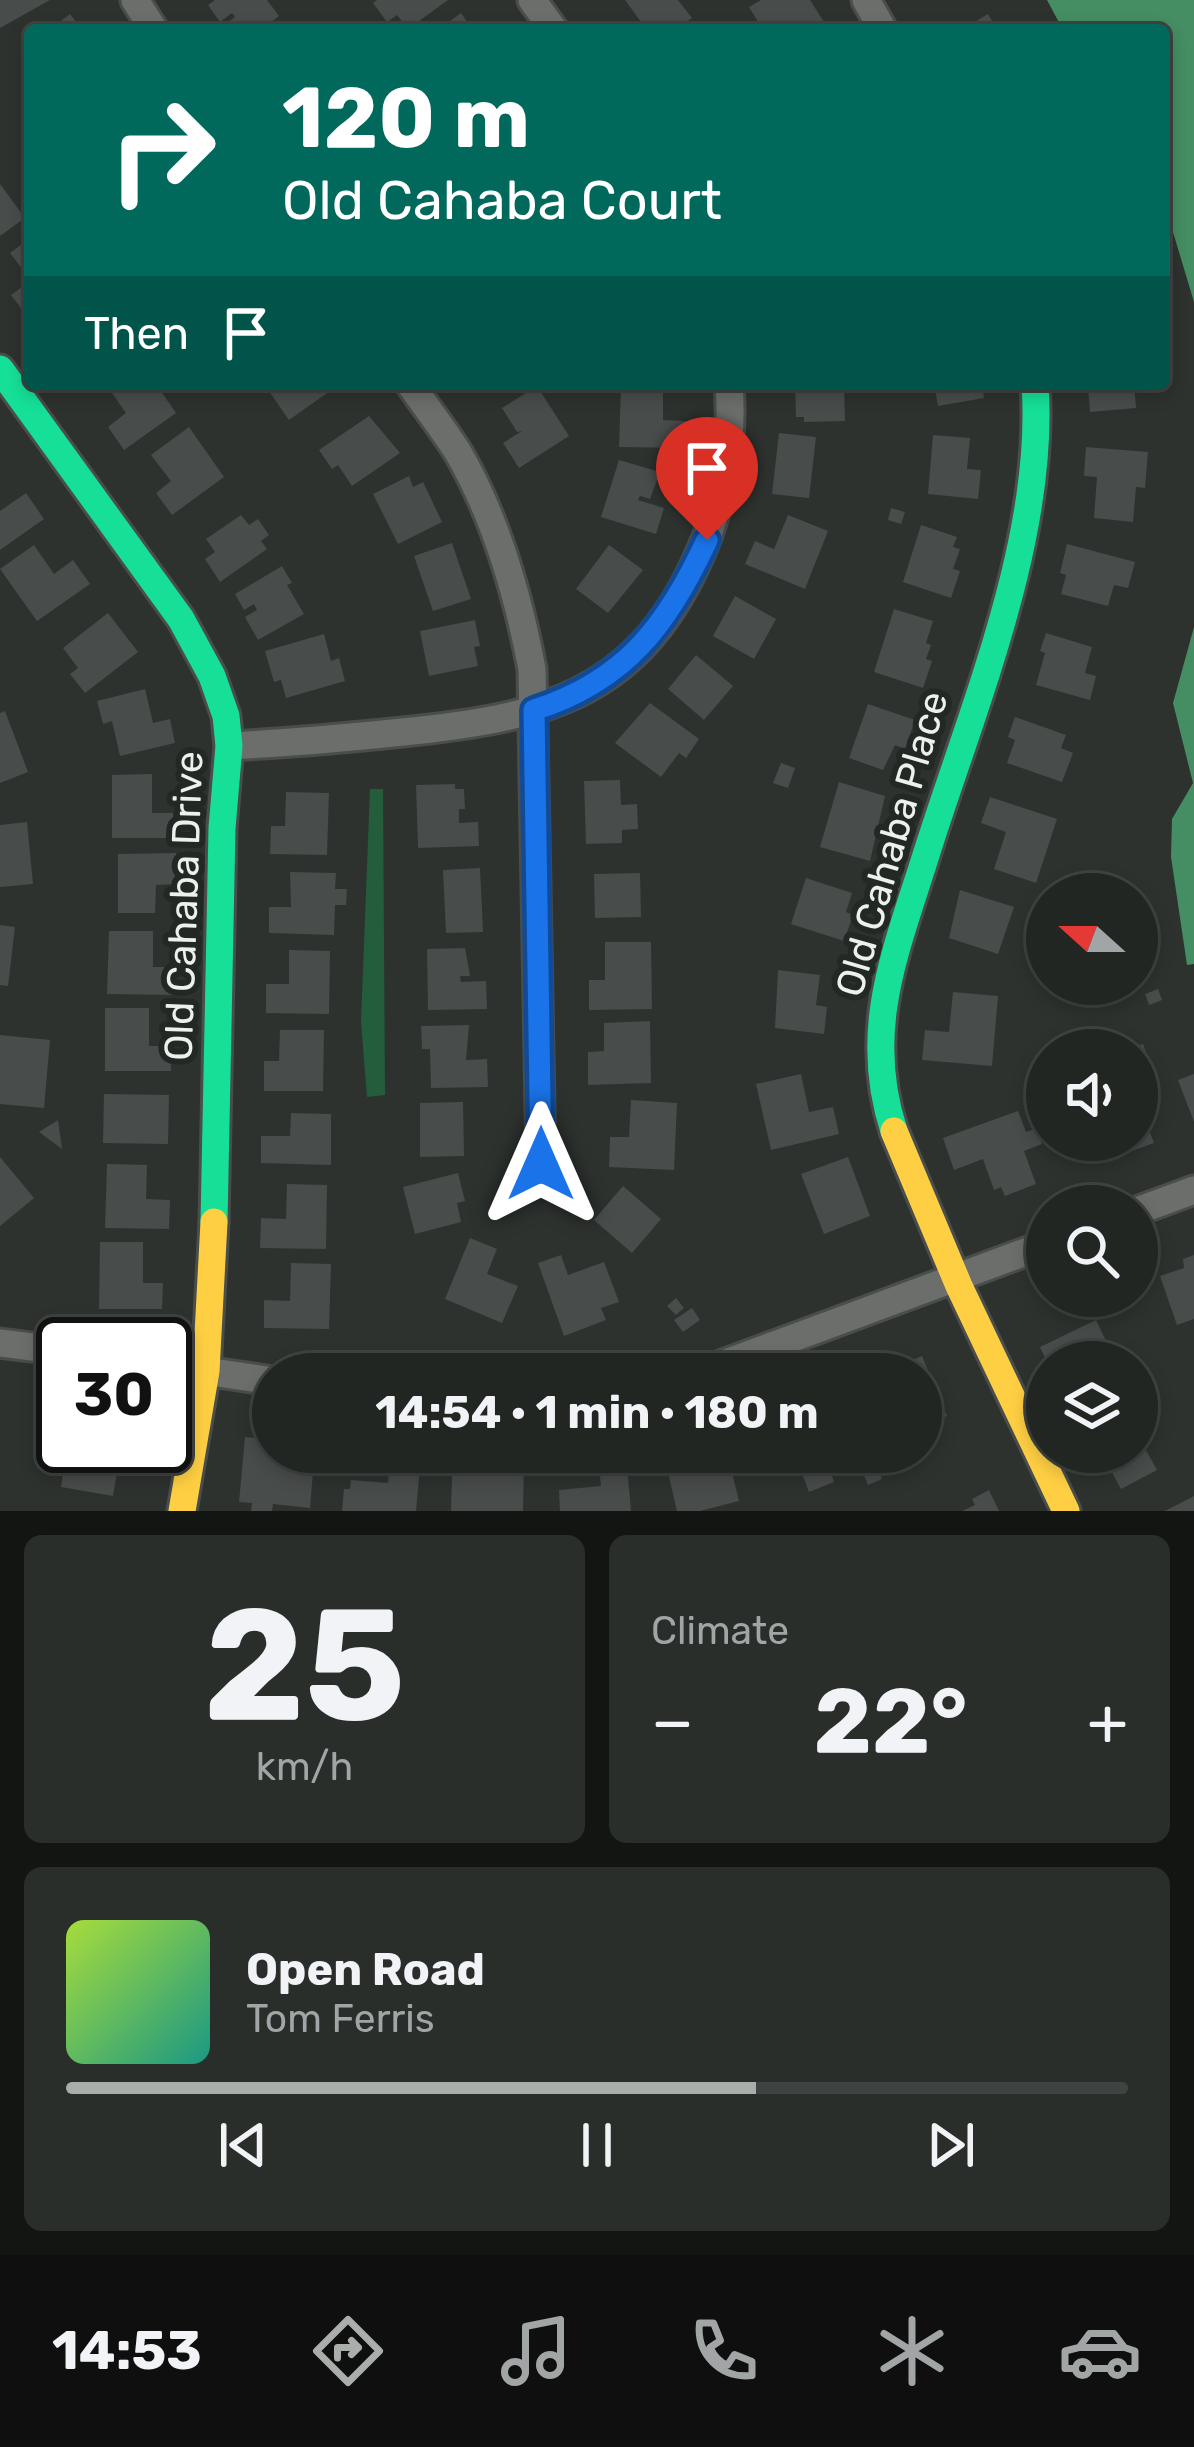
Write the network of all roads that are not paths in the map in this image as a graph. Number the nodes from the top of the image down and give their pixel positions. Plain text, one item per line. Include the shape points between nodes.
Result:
1 (0, 370) edge
2 (414, 390) edge
3 (729, 390) edge
4 (1034, 390) edge
5 (534, 710) junction
6 (229, 746) junction
7 (541, 1164) dead end
8 (1194, 1190) edge
9 (1158, 1203) edge
10 (1026, 1252) edge
11 (955, 1278) junction
12 (0, 1343) edge
13 (36, 1348) edge
14 (753, 1353) edge
15 (192, 1369) edge
16 (206, 1371) junction
17 (252, 1379) edge
18 (182, 1511) edge
19 (1066, 1511) edge

1 - 6 street, Old Cahaba Drive via 188,630 226,716
2 - 5 street via 459,454 489,517 523,620
3 - 5 street via 717,513 672,608 608,677
4 - 11 street, Old Cahaba Place via 1024,538 880,1011 889,1114
5 - 6 street via 481,724
5 - 7 street
6 - 16 street, Old Cahaba Drive
8 - 9 street
10 - 11 street
11 - 14 street
11 - 19 street, Old Cahaba Place
12 - 13 street
15 - 16 street
16 - 17 street
16 - 18 street, Old Cahaba Drive

